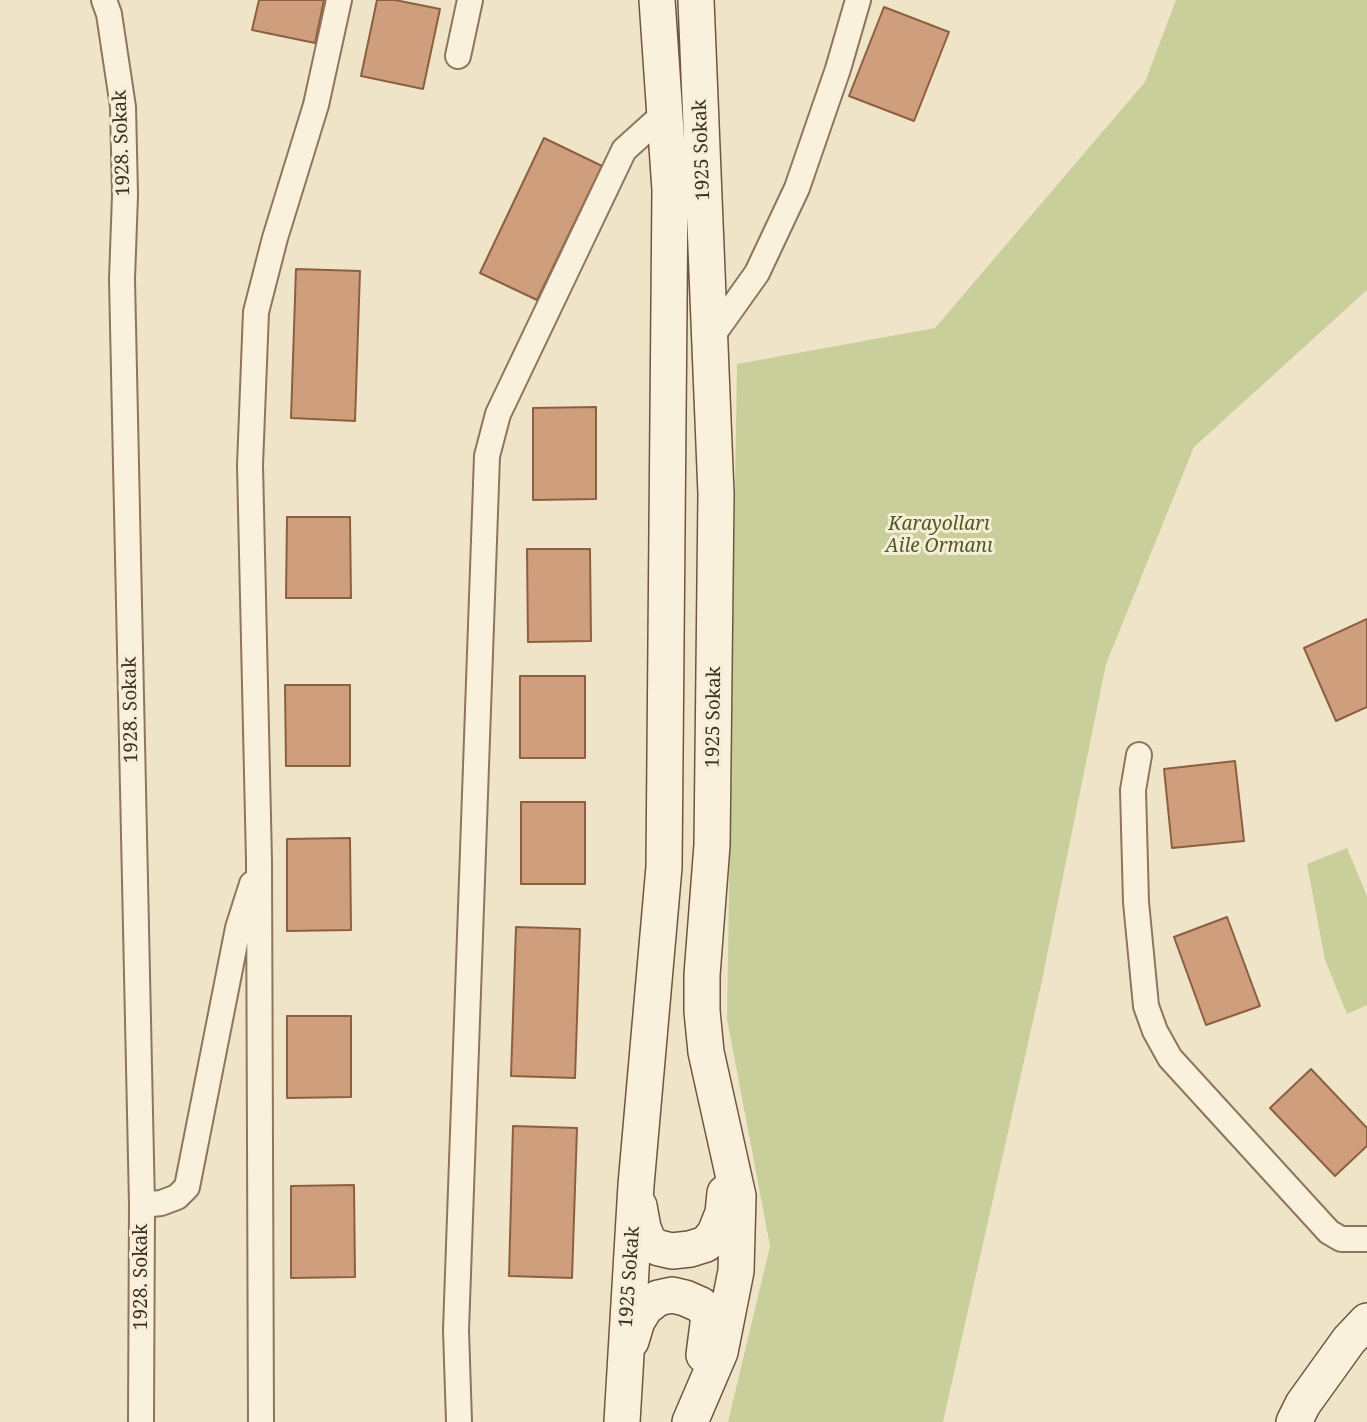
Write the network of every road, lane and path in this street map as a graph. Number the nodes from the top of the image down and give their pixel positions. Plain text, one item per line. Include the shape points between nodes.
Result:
1 (104, 0) edge
2 (339, 0) edge
3 (470, 0) edge
4 (657, 0) edge
5 (696, 0) edge
6 (858, 0) edge
7 (458, 56) dead end
8 (665, 113) junction
9 (710, 340) junction
10 (1139, 755) dead end
11 (259, 860) junction
12 (720, 1117) junction
13 (636, 1185) junction
14 (142, 1205) junction
15 (1367, 1239) edge
16 (1367, 1321) edge
17 (625, 1363) junction
18 (690, 1421) edge
19 (141, 1422) edge
20 (261, 1422) edge
21 (459, 1422) edge
22 (622, 1422) edge
23 (1294, 1422) edge

1 - 14 street, 1928. Sokak via 123,107 122,293
2 - 11 street via 316,105 256,312 250,464
3 - 7 street
4 - 8 main road, 1925 Sokak
5 - 9 main road, 1925 Sokak
6 - 9 street via 797,188 757,273
8 - 13 main road, 1925 Sokak via 670,190 664,867
8 - 21 street via 624,150 498,414 487,456 456,1330
9 - 12 main road, 1925 Sokak via 716,494 712,845 702,1011
10 - 15 street via 1133,790 1136,902 1146,1006 1155,1031 1170,1058 1329,1232 1341,1239
11 - 14 street via 238,929 187,1187 177,1197
11 - 20 street
12 - 13 main road via 726,1186 723,1213 706,1244 672,1251 649,1243
12 - 18 main road, 1925 Sokak via 738,1196 736,1271 720,1352
13 - 17 main road, 1925 Sokak
14 - 19 street, 1928. Sokak
16 - 23 main road
17 - 18 main road via 637,1321 658,1298 672,1295 701,1305 709,1317
17 - 22 main road, 1925 Sokak

